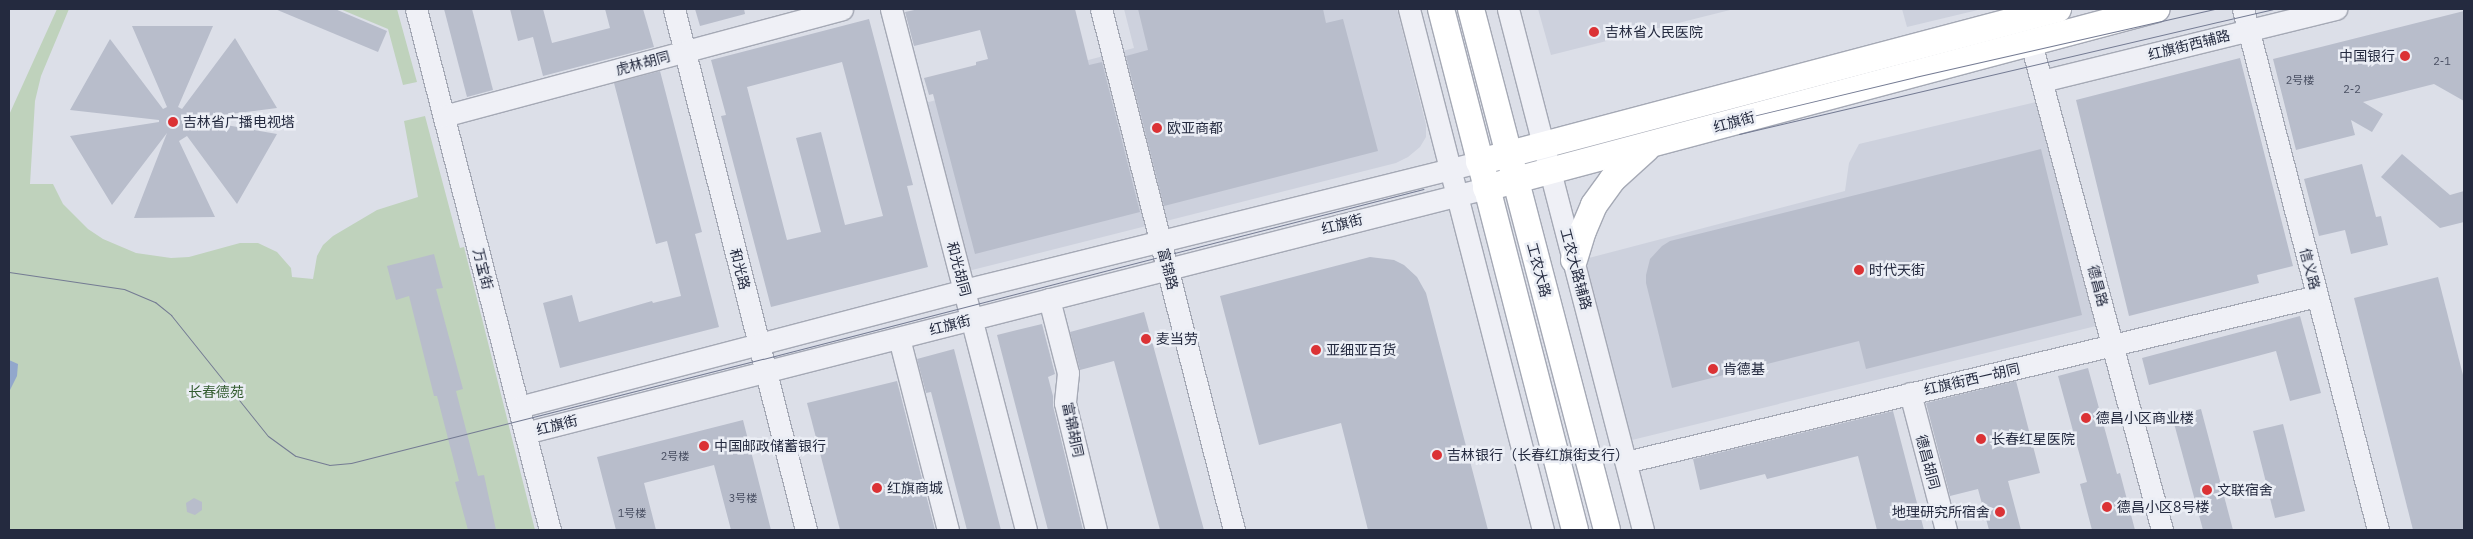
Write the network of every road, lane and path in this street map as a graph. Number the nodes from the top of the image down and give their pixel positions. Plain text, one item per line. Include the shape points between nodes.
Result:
1 (416, 9) edge
2 (674, 9) edge
3 (842, 9) edge
4 (891, 9) edge
5 (1101, 9) edge
6 (1409, 9) edge
7 (1441, 9) edge
8 (1471, 9) edge
9 (1508, 9) edge
10 (2058, 9) edge
11 (2157, 9) edge
12 (2243, 9) edge
13 (2336, 9) edge
14 (2248, 31) junction
15 (2031, 43) junction
16 (685, 51) junction
17 (2042, 82) junction
18 (444, 116) junction
19 (1651, 144) junction
20 (1543, 145) junction
21 (1508, 154) junction
22 (1480, 162) junction
23 (1450, 170) junction
24 (1550, 171) junction
25 (1515, 180) junction
26 (1486, 188) junction
27 (1457, 195) junction
28 (1161, 241) junction
29 (1574, 260) junction
30 (1168, 269) junction
31 (964, 290) junction
32 (2317, 296) junction
33 (1049, 299) junction
34 (972, 319) junction
35 (899, 338) junction
36 (759, 344) junction
37 (2114, 346) junction
38 (766, 371) junction
39 (1910, 394) junction
40 (518, 406) junction
41 (525, 433) junction
42 (1626, 462) junction
43 (550, 530) edge
44 (806, 530) edge
45 (948, 530) edge
46 (1026, 530) edge
47 (1096, 530) edge
48 (1234, 530) edge
49 (1544, 530) edge
50 (1575, 530) edge
51 (1607, 530) edge
52 (1643, 530) edge
53 (1946, 530) edge
54 (2162, 530) edge
55 (2378, 530) edge

1 - 18 street, 万宝街
2 - 16 street, 和光路
3 - 16 street, 虎林胡同
4 - 31 street, 和光胡同
5 - 28 street, 富锦路
6 - 23 street
7 - 22 main road
8 - 21 main road, 工农大路
9 - 20 street, 工农大路辅路
10 - 20 main road, 红旗街
11 - 15 main road, 红旗街
12 - 14 street, 信义路
13 - 14 street, 红旗街西辅路
14 - 17 street, 红旗街西辅路
14 - 32 street, 信义路
15 - 17 street, 德昌路
15 - 19 main road, 红旗街
16 - 18 street, 虎林胡同
16 - 36 street, 和光路
17 - 37 street, 德昌路
18 - 40 street, 万宝街
19 - 24 main road, 红旗街
19 - 29 main road via 1612,180 1594,205
20 - 21 main road, 红旗街
20 - 24 street, 工农大路辅路
21 - 22 main road, 红旗街
21 - 25 main road, 工农大路
22 - 23 street, 红旗街
22 - 26 main road
23 - 27 street
23 - 28 street, 红旗街
24 - 25 main road, 红旗街
24 - 29 street, 工农大路辅路
25 - 26 main road, 红旗街
25 - 51 main road, 工农大路
26 - 27 street, 红旗街
26 - 50 main road
27 - 30 street, 红旗街
27 - 49 street
28 - 30 street, 富锦路
28 - 31 street, 红旗街
29 - 42 street, 工农大路辅路
30 - 33 street, 红旗街
30 - 48 street, 富锦路
31 - 34 street, 和光胡同
31 - 36 street, 红旗街
32 - 37 street, 红旗街西一胡同
32 - 55 street, 信义路
33 - 34 street, 红旗街
33 - 47 street, 富锦胡同 via 1068,373 1065,402
34 - 35 street, 红旗街
34 - 46 street, 和光胡同
35 - 38 street, 红旗街
35 - 45 street
36 - 38 street, 和光路
36 - 40 street, 红旗街
37 - 39 street, 红旗街西一胡同
37 - 54 street, 德昌路
38 - 41 street, 红旗街
38 - 44 street, 和光路
39 - 42 street, 红旗街西一胡同
39 - 53 street, 德昌胡同
40 - 41 street, 万宝街
41 - 43 street, 万宝街
42 - 52 street, 工农大路辅路

